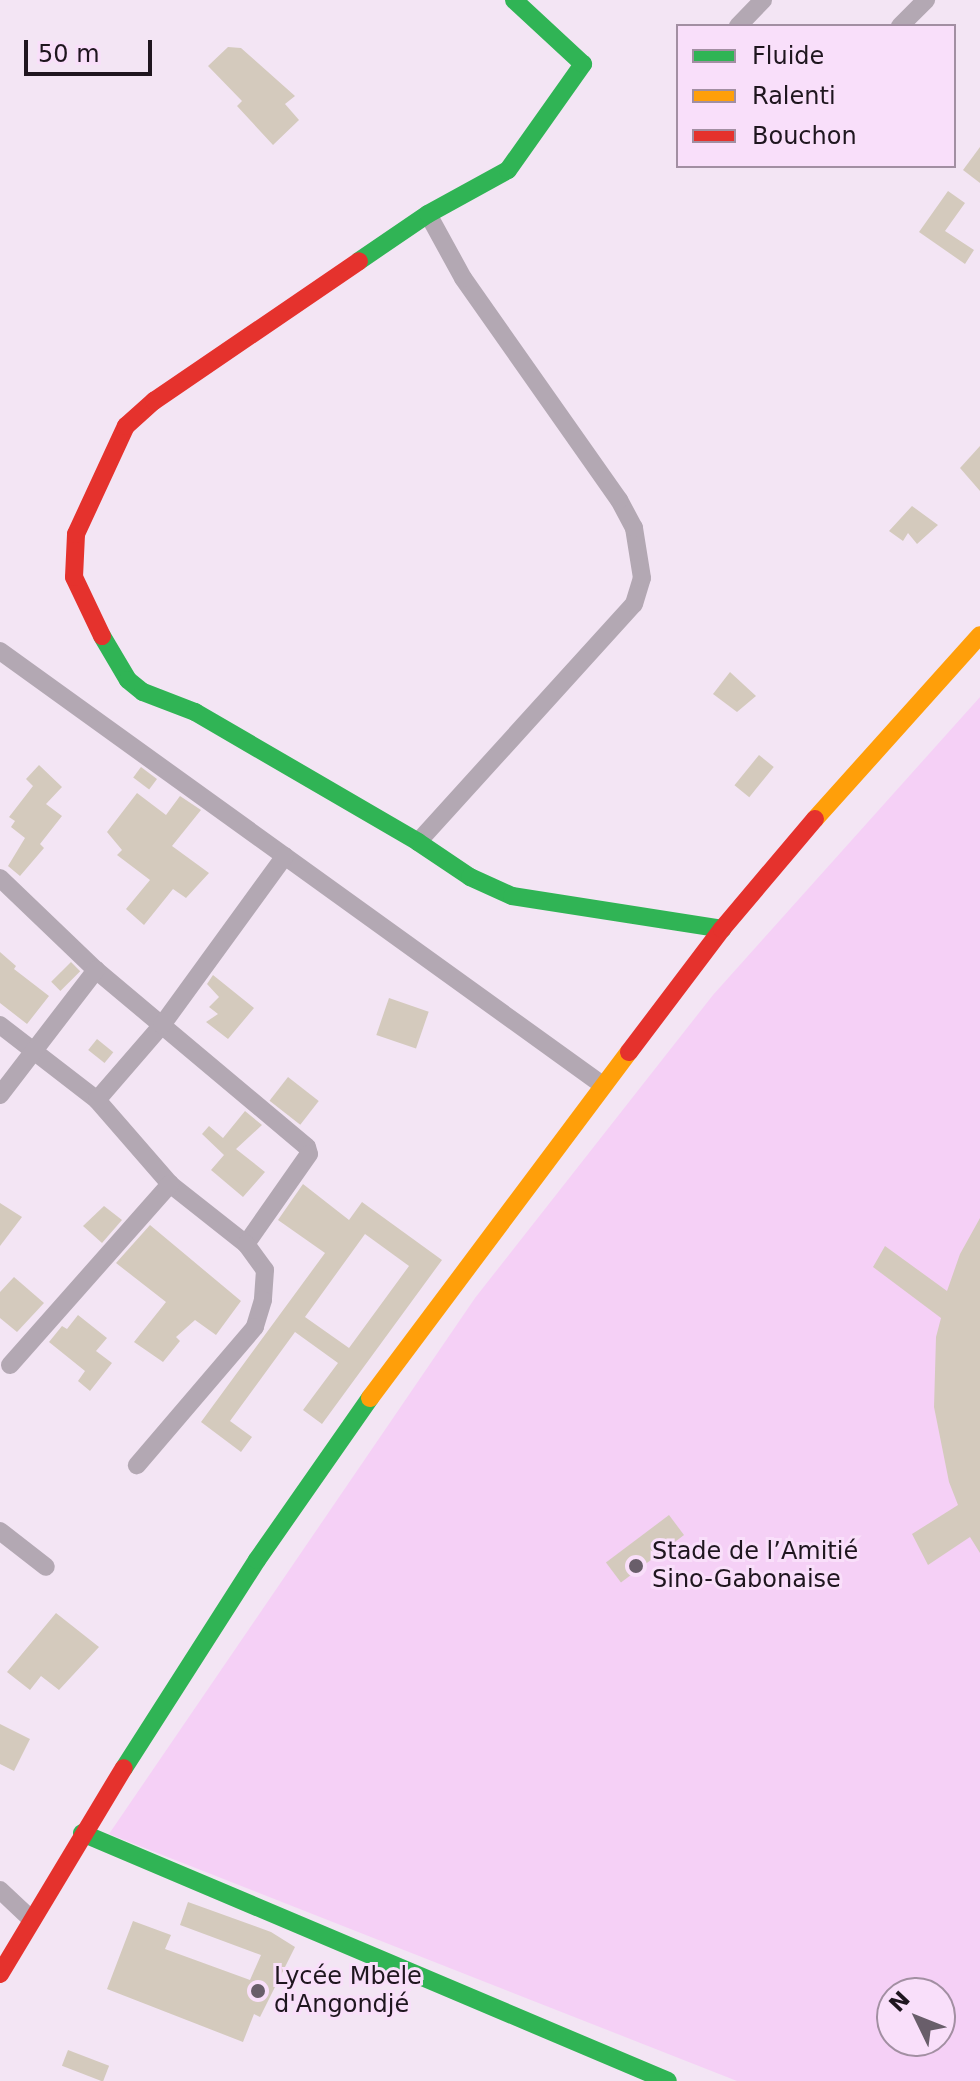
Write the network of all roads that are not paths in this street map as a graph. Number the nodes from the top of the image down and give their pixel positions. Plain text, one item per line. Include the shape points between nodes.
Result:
1 (514, 0) edge
2 (763, 0) edge
3 (926, 0) edge
4 (740, 24) edge
5 (902, 24) edge
6 (428, 214) junction
7 (980, 635) edge
8 (0, 651) edge
9 (418, 842) junction
10 (285, 856) junction
11 (0, 878) edge
12 (722, 929) junction
13 (96, 970) junction
14 (0, 1025) edge
15 (162, 1025) junction
16 (34, 1050) junction
17 (601, 1084) junction
18 (0, 1095) edge
19 (97, 1100) junction
20 (170, 1184) junction
21 (246, 1244) junction
22 (10, 1365) dead end
23 (137, 1465) dead end
24 (0, 1531) edge
25 (46, 1567) dead end
26 (82, 1833) junction
27 (0, 1890) edge
28 (32, 1920) junction
29 (0, 1974) edge
30 (668, 2081) edge

1 - 6 street via 583,64 508,170
2 - 4 street
3 - 5 street
6 - 9 street via 463,278 619,500 634,528 642,578 634,604
6 - 9 street via 154,401 126,426 76,534 74,577 113,659 143,692 195,712
7 - 12 street
8 - 10 street
9 - 12 street via 470,877 512,896
10 - 15 street
10 - 17 street
11 - 13 street
12 - 17 street
13 - 15 street
13 - 16 street
14 - 16 street
15 - 19 street
15 - 21 street via 307,1147 309,1154
16 - 18 street
16 - 19 street
17 - 26 street via 415,1334 266,1547
19 - 20 street
20 - 21 street
20 - 22 street
21 - 23 street via 265,1270 255,1327
24 - 25 street
26 - 28 street
26 - 30 street
27 - 28 street
28 - 29 street

